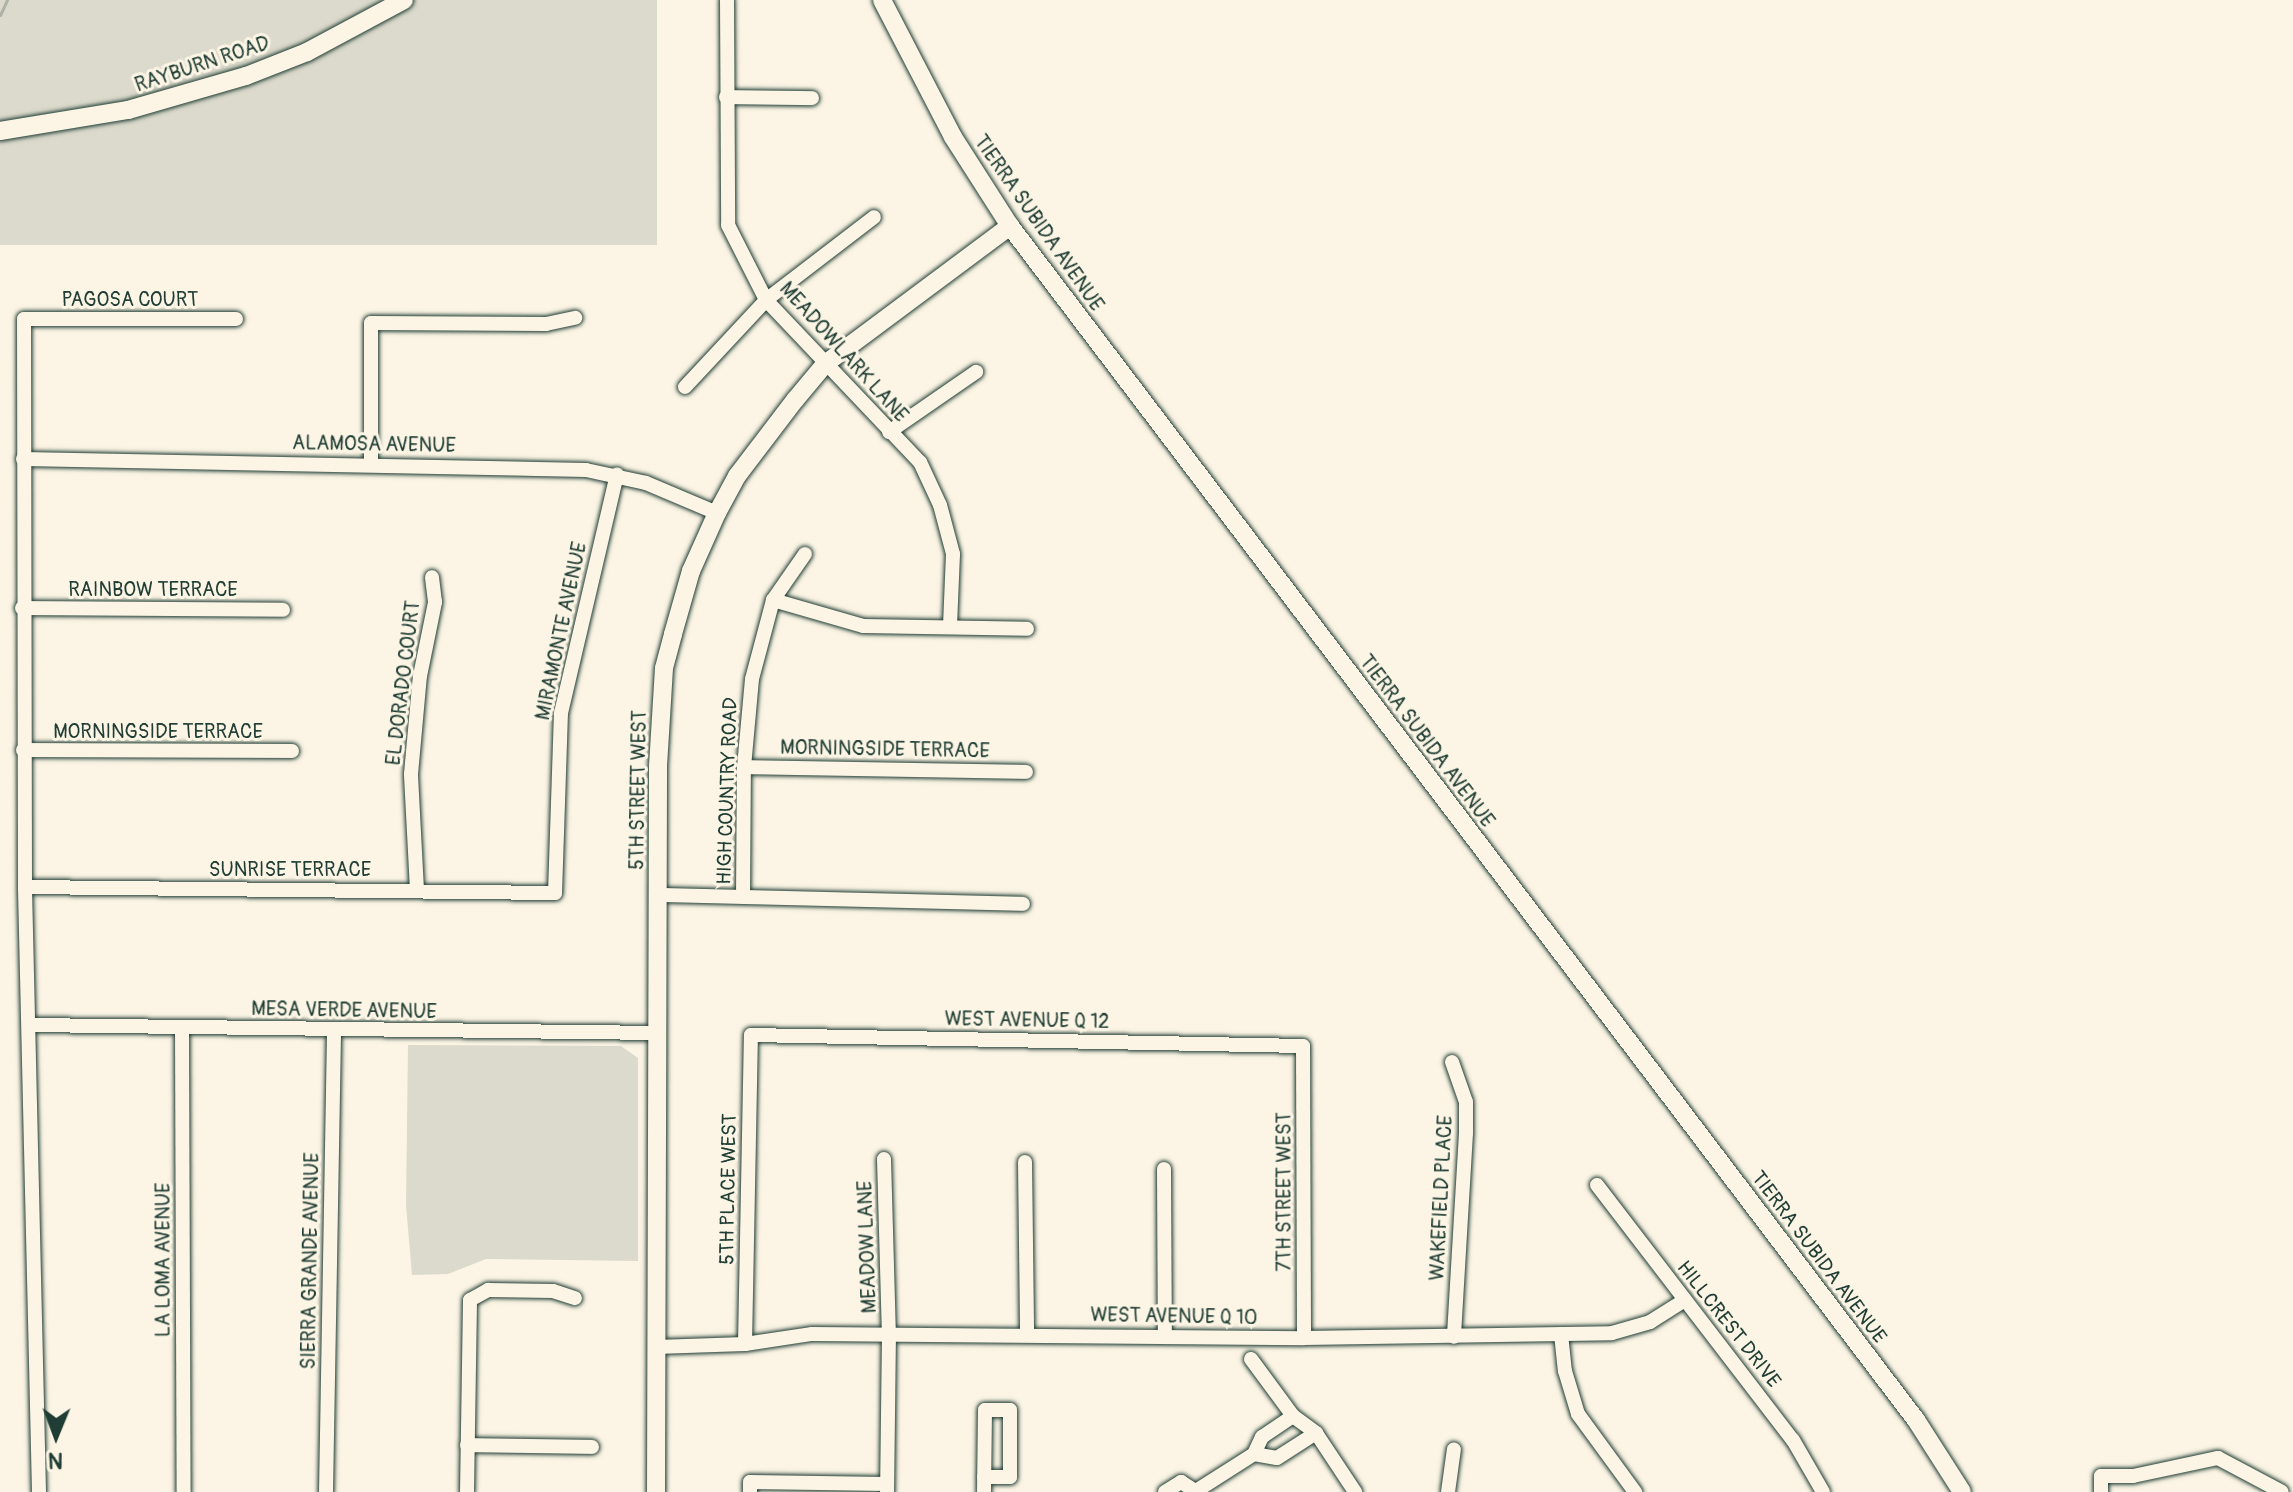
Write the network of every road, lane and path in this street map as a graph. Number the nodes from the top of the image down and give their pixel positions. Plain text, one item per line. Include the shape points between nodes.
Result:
1 (404, 0) edge
2 (727, 0) edge
3 (882, 0) edge
4 (726, 97) junction
5 (812, 98) dead end
6 (0, 131) edge
7 (874, 217) dead end
8 (1010, 226) junction
9 (766, 300) junction
10 (575, 318) dead end
11 (236, 319) dead end
12 (825, 364) junction
13 (976, 372) dead end
14 (685, 387) dead end
15 (889, 432) junction
16 (23, 459) junction
17 (371, 464) junction
18 (617, 474) junction
19 (717, 513) junction
20 (805, 554) dead end
21 (432, 577) dead end
22 (773, 600) junction
23 (22, 608) junction
24 (283, 610) dead end
25 (950, 627) junction
26 (1027, 629) dead end
27 (23, 750) junction
28 (292, 751) dead end
29 (744, 767) junction
30 (1026, 772) dead end
31 (25, 887) junction
32 (417, 890) junction
33 (555, 893) joint
34 (660, 895) junction
35 (743, 897) junction
36 (1023, 904) dead end
37 (30, 1025) junction
38 (182, 1028) junction
39 (334, 1031) junction
40 (658, 1033) junction
41 (751, 1035) joint
42 (1303, 1046) joint
43 (1452, 1062) dead end
44 (884, 1159) dead end
45 (1025, 1162) dead end
46 (1164, 1169) dead end
47 (1597, 1185) dead end
48 (575, 1298) dead end
49 (1685, 1300) junction
50 (889, 1333) junction
51 (1027, 1334) junction
52 (1561, 1334) junction
53 (1165, 1336) junction
54 (1454, 1337) junction
55 (1304, 1338) junction
56 (745, 1344) junction
57 (656, 1347) junction
58 (1251, 1359) dead end
59 (1293, 1416) junction
60 (1316, 1433) junction
61 (467, 1445) junction
62 (592, 1447) dead end
63 (1454, 1449) dead end
64 (1254, 1454) junction
65 (984, 1484) edge
66 (750, 1487) edge
67 (887, 1488) edge
68 (1196, 1491) edge
69 (39, 1492) edge
70 (184, 1492) edge
71 (326, 1492) edge
72 (467, 1492) edge
73 (656, 1492) edge
74 (1165, 1492) edge
75 (1355, 1492) edge
76 (1448, 1492) edge
77 (1635, 1492) edge
78 (1823, 1492) edge
79 (1962, 1492) edge
80 (2101, 1492) edge
81 (2282, 1492) edge

1 - 6 main road, RAYBURN ROAD via 307,52 246,76 128,110
2 - 4 street, MEADOWLARK LANE
3 - 8 main road, TIERRA SUBIDA AVENUE via 953,137
4 - 5 street
4 - 9 street, MEADOWLARK LANE via 728,225
7 - 9 street
8 - 12 main road, 5TH STREET WEST
8 - 79 main road, TIERRA SUBIDA AVENUE via 1916,1420
9 - 12 street, MEADOWLARK LANE
9 - 14 street
10 - 17 street via 546,324 371,323
11 - 16 street, PAGOSA COURT via 24,319
12 - 15 street, MEADOWLARK LANE
12 - 19 main road, 5TH STREET WEST via 763,440
13 - 15 street
15 - 25 street, MEADOWLARK LANE via 920,462 940,505 953,554
16 - 17 street, ALAMOSA AVENUE
16 - 23 street
17 - 18 street, ALAMOSA AVENUE
18 - 19 street, ALAMOSA AVENUE
18 - 33 street, MIRAMONTE AVENUE via 561,713
19 - 34 main road, 5TH STREET WEST via 691,571 664,668 658,766
20 - 22 street, HIGH COUNTRY ROAD
21 - 32 street, EL DORADO COURT via 435,602 420,676 411,774
22 - 25 street via 863,626
22 - 29 street, HIGH COUNTRY ROAD via 752,679
23 - 24 street, RAINBOW TERRACE
23 - 27 street
25 - 26 street
27 - 28 street, MORNINGSIDE TERRACE
27 - 31 street
29 - 30 street, MORNINGSIDE TERRACE
29 - 35 street, HIGH COUNTRY ROAD
31 - 32 street, SUNRISE TERRACE
31 - 37 street
32 - 33 street, SUNRISE TERRACE
34 - 35 street
34 - 40 main road, 5TH STREET WEST
35 - 36 street
37 - 38 street, MESA VERDE AVENUE
37 - 69 street
38 - 39 street, MESA VERDE AVENUE
38 - 70 street, LA LOMA AVENUE
39 - 40 street, MESA VERDE AVENUE
39 - 71 street, SIERRA GRANDE AVENUE
40 - 57 main road, 5TH STREET WEST
41 - 42 street, WEST AVENUE Q 12
41 - 56 street, 5TH PLACE WEST
42 - 55 street, 7TH STREET WEST
43 - 54 street, WAKEFIELD PLACE via 1466,1102
44 - 50 street, MEADOW LANE
45 - 51 street
46 - 53 street
47 - 49 street, HILLCREST DRIVE
48 - 61 street via 553,1291 488,1290 470,1300
49 - 52 street, WEST AVENUE Q 10 via 1650,1322 1612,1333
49 - 78 street, HILLCREST DRIVE via 1793,1440
50 - 51 street, WEST AVENUE Q 10
50 - 56 street, WEST AVENUE Q 10 via 812,1334
50 - 67 street, MEADOW LANE
51 - 53 street, WEST AVENUE Q 10
52 - 54 street, WEST AVENUE Q 10
52 - 77 street via 1578,1414
53 - 55 street, WEST AVENUE Q 10
54 - 55 street, WEST AVENUE Q 10
56 - 57 street, WEST AVENUE Q 10
57 - 73 main road, 5TH STREET WEST
58 - 59 street
59 - 60 street
59 - 64 street via 1262,1437
60 - 64 street via 1277,1458
60 - 75 street
61 - 62 street
61 - 72 street
63 - 76 street
64 - 68 street
65 - 65 street via 985,1410 1010,1410 1010,1477
66 - 67 street
68 - 74 street via 1181,1482
80 - 81 street via 2101,1476 2133,1476 2218,1458

